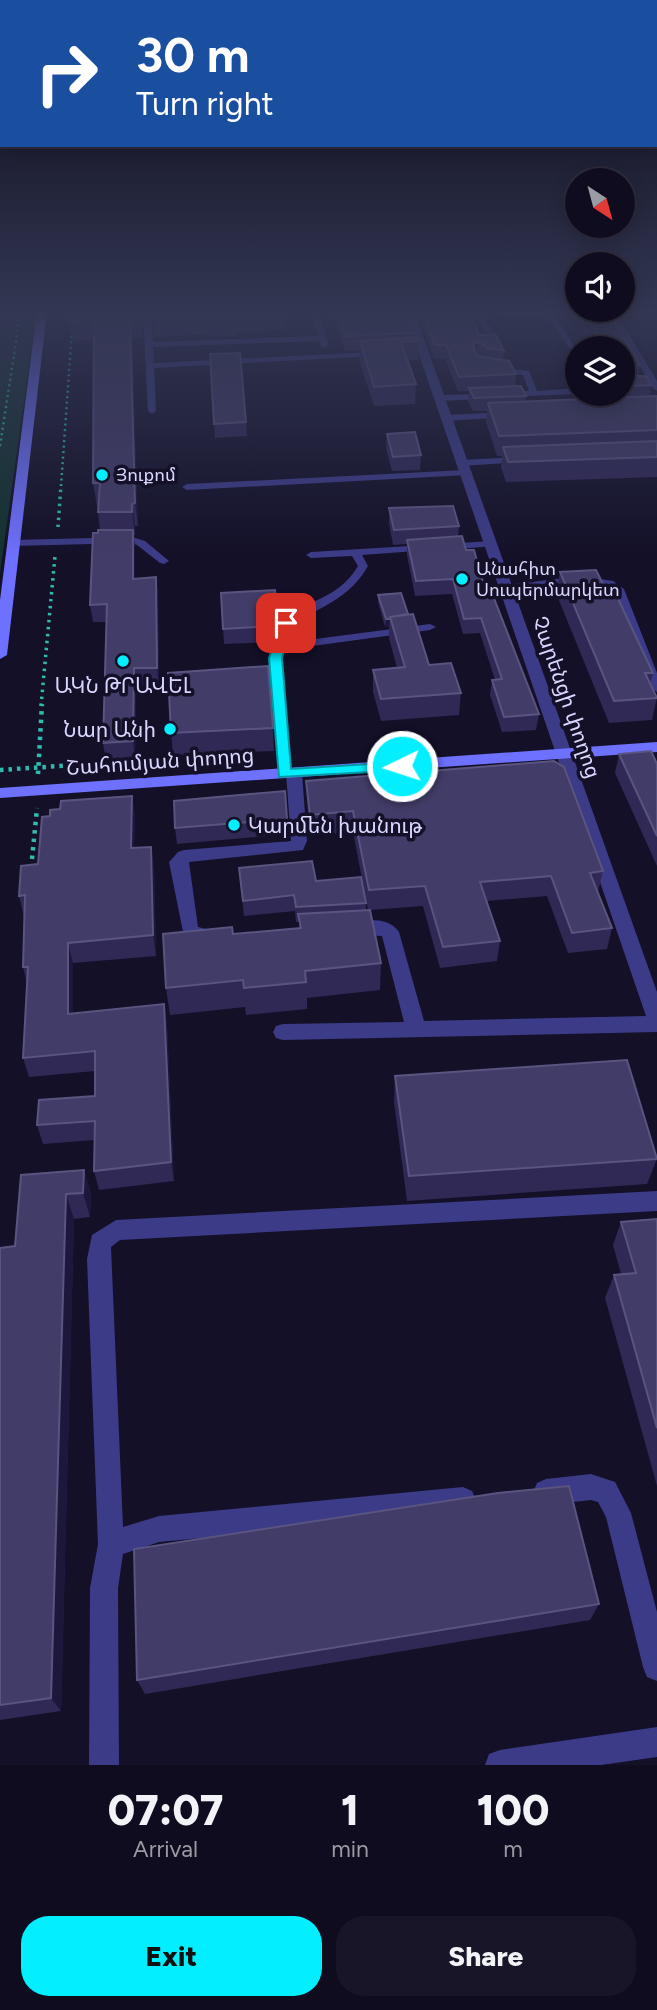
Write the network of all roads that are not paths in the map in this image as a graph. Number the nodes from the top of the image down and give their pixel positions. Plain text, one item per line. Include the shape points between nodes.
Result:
1 (32, 393) edge
2 (151, 393) edge
3 (437, 393) edge
4 (527, 393) edge
5 (439, 398) junction
6 (152, 411) dead end
7 (512, 415) edge
8 (446, 418) junction
9 (531, 460) edge
10 (463, 468) junction
11 (187, 487) dead end
12 (13, 542) junction
13 (490, 544) junction
14 (356, 552) junction
15 (310, 555) dead end
16 (164, 561) dead end
17 (505, 588) junction
18 (430, 627) dead end
19 (279, 647) junction
20 (0, 655) edge
21 (657, 688) edge
22 (657, 747) edge
23 (563, 756) junction
24 (289, 774) junction
25 (0, 793) edge
26 (340, 930) edge
27 (233, 936) edge
28 (657, 1021) edge
29 (416, 1029) junction
30 (283, 1032) dead end
31 (657, 1201) edge
32 (524, 1494) edge
33 (483, 1498) edge
34 (111, 1544) junction
35 (657, 1667) edge
36 (657, 1742) edge
37 (104, 1765) edge
38 (500, 1765) edge

1 - 12 main road
2 - 6 lane
3 - 5 street, Չարենցի փողոց
4 - 5 lane
5 - 8 street, Չարենցի փողոց
7 - 8 lane
8 - 10 street, Չարենցի փողոց
9 - 10 lane
10 - 11 lane
10 - 13 street, Չարենցի փողոց
12 - 16 lane via 132,540
12 - 20 main road
13 - 14 lane
13 - 17 street, Չարենցի փողոց
14 - 15 lane
14 - 19 lane via 363,566 355,582 335,599 286,623
17 - 21 lane via 593,578 612,582 619,589
17 - 23 street, Չարենցի փողոց
18 - 19 lane
19 - 24 lane via 275,658
22 - 23 main road, Շահումյան փողոց
23 - 24 main road, Շահումյան փողոց
23 - 28 street, Չարենցի փողոց
24 - 25 main road, Շահումյան փողոց
24 - 27 street via 297,846 184,856 178,862 190,932
26 - 29 street via 380,928 390,932
28 - 29 street
29 - 30 street
31 - 34 street via 117,1230 100,1242 98,1259
32 - 35 street via 592,1487 606,1491 618,1513
33 - 34 street via 159,1529
34 - 37 street via 104,1588
36 - 38 street

